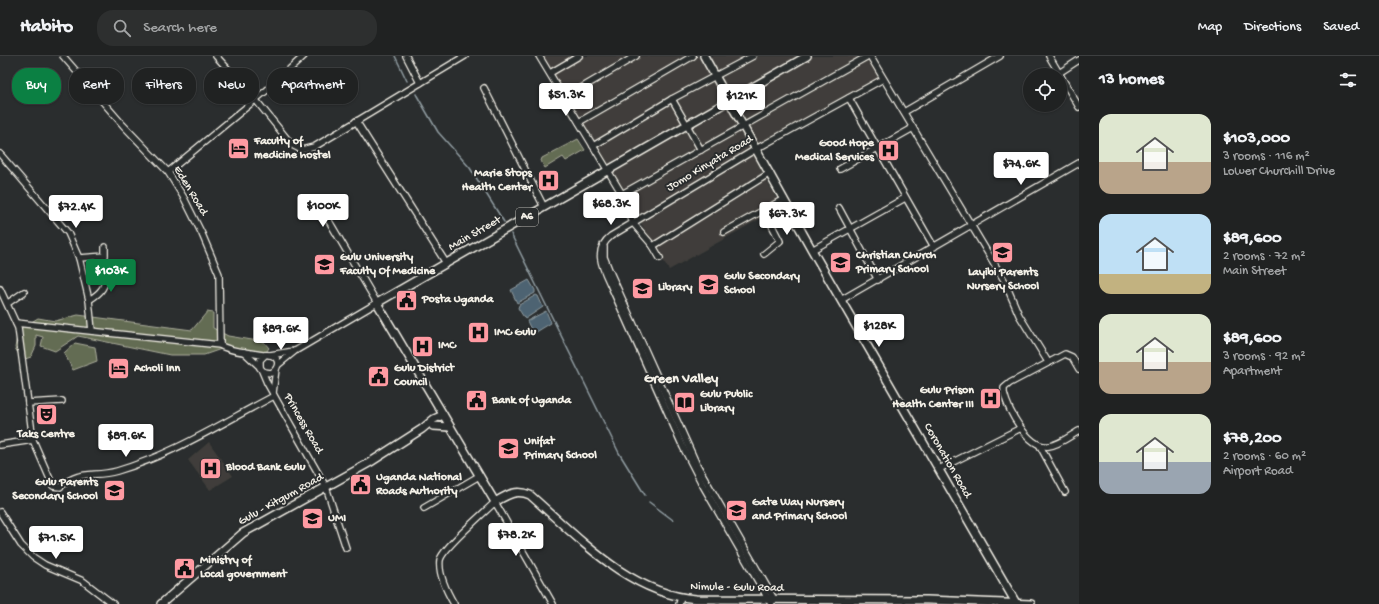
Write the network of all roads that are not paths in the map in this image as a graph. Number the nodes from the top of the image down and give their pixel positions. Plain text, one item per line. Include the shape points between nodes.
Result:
1 (63, 56) edge
2 (216, 56) edge
3 (304, 56) edge
4 (406, 56) edge
5 (465, 56) edge
6 (540, 56) edge
7 (579, 56) edge
8 (636, 56) edge
9 (693, 56) edge
10 (704, 56) edge
11 (754, 56) edge
12 (807, 56) edge
13 (869, 56) edge
14 (1000, 56) edge
15 (1049, 56) edge
16 (1079, 60) edge
17 (227, 68) edge
18 (1056, 68) edge
19 (1067, 68) edge
20 (550, 73) junction
21 (716, 76) junction
22 (883, 79) junction
23 (420, 83) junction
24 (1067, 87) edge
25 (484, 88) dead end
26 (259, 95) edge
27 (564, 98) junction
28 (849, 98) junction
29 (672, 99) junction
30 (729, 100) junction
31 (249, 104) edge
32 (259, 104) edge
33 (1079, 107) edge
34 (904, 112) junction
35 (356, 121) junction
36 (579, 122) junction
37 (686, 125) junction
38 (744, 127) junction
39 (913, 128) junction
40 (593, 146) junction
41 (756, 149) junction
42 (877, 149) junction
43 (701, 150) junction
44 (0, 154) edge
45 (1079, 163) edge
46 (840, 169) dead end
47 (607, 170) junction
48 (168, 172) junction
49 (770, 173) junction
50 (622, 194) junction
51 (905, 198) junction
52 (784, 199) junction
53 (544, 207) junction
54 (839, 208) dead end
55 (322, 209) dead end
56 (764, 210) junction
57 (633, 223) junction
58 (971, 225) junction
59 (851, 229) junction
60 (724, 232) dead end
61 (653, 246) junction
62 (105, 247) dead end
63 (934, 247) junction
64 (812, 250) junction
65 (764, 254) dead end
66 (79, 258) junction
67 (660, 258) dead end
68 (446, 263) junction
69 (105, 272) dead end
70 (878, 280) junction
71 (0, 289) edge
72 (24, 292) dead end
73 (89, 300) junction
74 (841, 300) junction
75 (4, 301) edge
76 (377, 303) junction
77 (16, 323) junction
78 (92, 331) junction
79 (220, 345) junction
80 (295, 351) junction
81 (244, 352) junction
82 (268, 355) junction
83 (1048, 362) junction
84 (277, 367) junction
85 (261, 369) junction
86 (1079, 369) edge
87 (273, 394) junction
88 (62, 401) dead end
89 (28, 403) junction
90 (438, 407) junction
91 (444, 417) junction
92 (433, 422) junction
93 (450, 427) junction
94 (1021, 428) junction
95 (1079, 431) edge
96 (33, 440) junction
97 (0, 445) edge
98 (1040, 446) junction
99 (938, 469) junction
100 (479, 476) junction
101 (326, 487) junction
102 (1065, 492) dead end
103 (495, 502) junction
104 (424, 508) dead end
105 (0, 512) edge
106 (346, 548) dead end
107 (680, 601) edge
108 (771, 602) edge
109 (876, 602) edge
110 (1016, 603) junction
111 (113, 604) edge
112 (161, 604) edge
113 (454, 604) edge
114 (553, 604) edge
115 (1031, 604) edge

1 - 48 street, Eden Road via 122,125
2 - 17 street
3 - 26 street
4 - 23 street
5 - 23 street
6 - 20 street
7 - 20 street
8 - 27 street
9 - 36 street
10 - 21 main road, Coronation Road
11 - 21 street
12 - 30 main road, A6
13 - 22 street
13 - 38 street
14 - 34 street
15 - 18 street
16 - 19 street
20 - 27 street
21 - 29 street
21 - 30 main road, Coronation Road
22 - 28 street, Jomo Kinyata Road
22 - 34 street
23 - 35 street
24 - 33 street
25 - 53 street
27 - 36 street
28 - 41 street, Jomo Kinyata Road
28 - 42 street
29 - 37 street
29 - 40 street
30 - 37 main road, Main Street / A6
30 - 38 main road, Coronation Road
31 - 48 street
32 - 35 street via 292,145 302,150 314,147
34 - 39 street
35 - 68 street
36 - 40 street
37 - 43 street
37 - 47 main road, Main Street / A6
38 - 41 main road, Coronation Road
38 - 43 street
39 - 42 street
39 - 58 street
40 - 47 street
41 - 49 main road, Coronation Road
41 - 57 street, Jomo Kinyata Road
42 - 46 street
42 - 51 street
43 - 50 street
44 - 66 street via 68,232
45 - 58 street
47 - 50 street
47 - 53 main road, Main Street / A6
48 - 79 street, Eden Road via 196,222 218,270
49 - 52 main road, Coronation Road
49 - 61 street
50 - 57 street
51 - 59 street
51 - 63 street
52 - 56 street
52 - 64 main road, Coronation Road
53 - 68 main road, Main Street / A6
54 - 59 street
55 - 76 street
56 - 60 street
56 - 65 street via 780,241
57 - 61 street
57 - 108 street, Jomo Kinyata Road via 604,243 604,257 673,418
58 - 63 street
58 - 83 street via 1010,290 1019,315
59 - 64 street
59 - 70 street
61 - 67 street
62 - 66 street via 106,256
63 - 70 street
64 - 74 main road, Coronation Road
66 - 73 street
68 - 76 main road, Main Street / A6
69 - 73 street via 106,281 103,289
70 - 74 street
71 - 75 street
72 - 75 street
73 - 78 street
74 - 99 main road, Coronation Road
75 - 77 street
76 - 80 street, Main Street
76 - 90 main road
77 - 78 street
77 - 89 street
78 - 79 street
79 - 81 street
80 - 82 street
80 - 84 street
81 - 82 street
81 - 85 street, Princess Road
82 - 84 street via 275,357
82 - 85 street via 260,360
83 - 86 street via 1068,354
83 - 94 street via 1004,388 1005,397
84 - 85 street via 268,373
84 - 87 street
85 - 87 street, Princess Road
87 - 96 street via 179,448 118,471 98,476 75,476 60,487 53,486
87 - 101 street, Princess Road
88 - 89 street
89 - 96 street
90 - 91 main road
90 - 92 main road
91 - 92 main road, Gulu - Kitgum Road
91 - 93 main road
92 - 93 main road
92 - 101 main road, Gulu - Kitgum Road
93 - 100 main road
94 - 98 street
94 - 99 street
95 - 98 street via 1052,446
96 - 97 street
98 - 102 street
99 - 110 main road, Coronation Road
100 - 103 main road
100 - 104 street
101 - 106 street, Princess Road
101 - 112 main road, Gulu - Kitgum Road via 243,533
103 - 107 main road, Nimule - Gulu Road via 513,492 530,495 616,568
103 - 113 street via 440,558 440,570
103 - 114 street
105 - 111 street via 21,545 33,557 45,565 83,581
107 - 108 main road, Nimule - Gulu Road
108 - 109 main road, Nimule - Gulu Road
109 - 110 main road, Nimule - Gulu Road
110 - 115 main road, Nimule - Gulu Road

